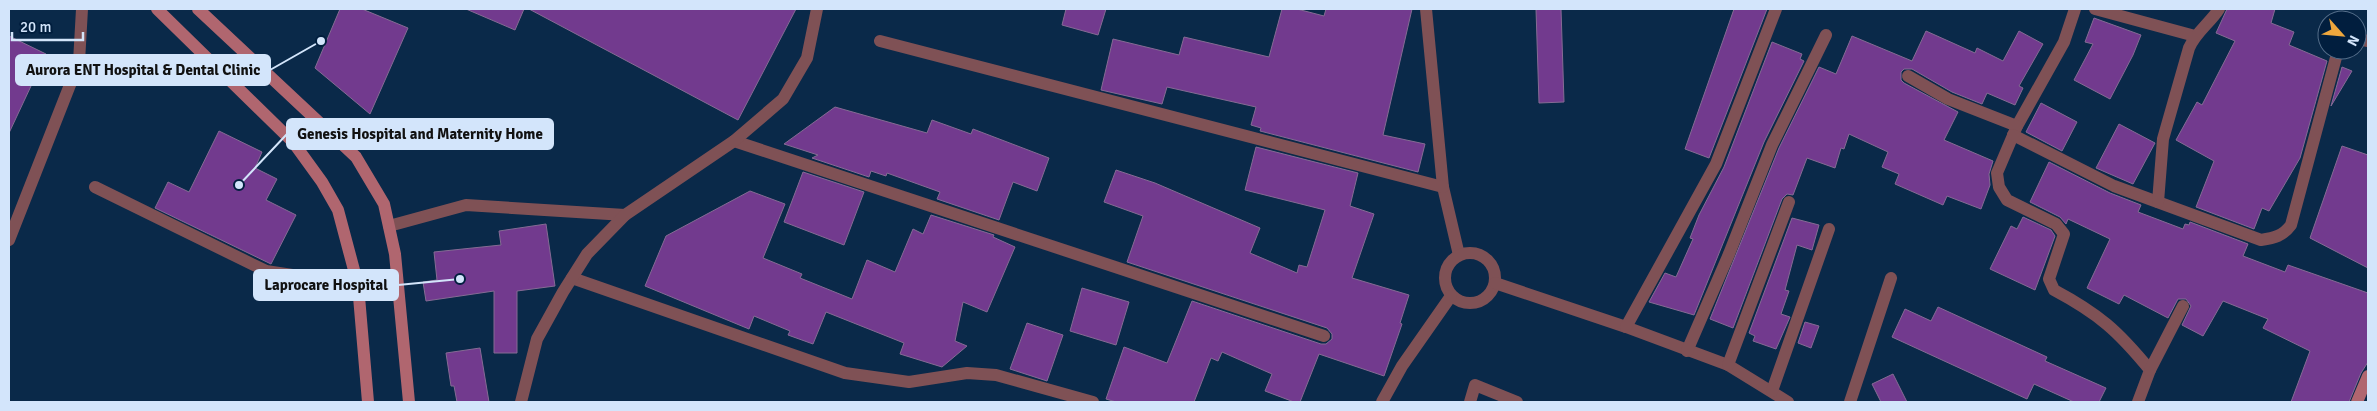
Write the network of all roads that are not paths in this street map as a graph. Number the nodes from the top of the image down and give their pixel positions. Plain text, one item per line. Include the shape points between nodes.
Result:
1 (82, 9) edge
2 (157, 9) edge
3 (198, 9) edge
4 (817, 9) edge
5 (1426, 9) edge
6 (1776, 9) edge
7 (2075, 9) edge
8 (2095, 9) edge
9 (2219, 9) edge
10 (1826, 36) dead end
11 (2195, 36) junction
12 (880, 42) dead end
13 (2335, 60) edge
14 (1908, 76) dead end
15 (2015, 130) junction
16 (734, 141) junction
17 (95, 187) dead end
18 (1443, 187) junction
19 (1789, 202) dead end
20 (2158, 202) junction
21 (625, 215) junction
22 (389, 226) junction
23 (1829, 229) dead end
24 (9, 240) edge
25 (1459, 255) junction
26 (572, 278) junction
27 (1891, 278) dead end
28 (1495, 283) junction
29 (358, 285) junction
30 (1451, 296) junction
31 (2183, 306) dead end
32 (1626, 326) junction
33 (1324, 336) dead end
34 (1688, 351) junction
35 (1728, 365) junction
36 (2150, 370) junction
37 (2368, 376) edge
38 (1772, 391) junction
39 (368, 402) edge
40 (409, 402) edge
41 (521, 402) edge
42 (1093, 402) edge
43 (1382, 402) edge
44 (1470, 402) edge
45 (1517, 402) edge
46 (1788, 402) edge
47 (1850, 402) edge
48 (2138, 402) edge
49 (2357, 402) edge

1 - 24 street via 79,62
2 - 29 street via 293,142 338,210
3 - 22 street via 356,157 384,204
4 - 16 street via 807,58 783,99
5 - 18 street
6 - 32 street via 1716,164
7 - 15 street via 2064,42
8 - 11 street
9 - 11 street
10 - 34 street via 1772,145
11 - 20 street via 2163,139
12 - 18 street
13 - 20 street via 2291,225 2286,233 2261,240
14 - 15 street via 1948,99
15 - 20 street via 2098,180
15 - 36 street via 1997,174 1999,187 2007,200 2056,224 2064,234 2049,279 2054,290 2088,308 2121,335
16 - 21 street
16 - 33 street
17 - 29 street via 266,271
18 - 25 street
19 - 35 street
21 - 22 street via 466,205
21 - 26 street via 588,254
22 - 40 street via 395,254
23 - 38 street
25 - 28 street via 1475,253 1489,261 1496,275
25 - 30 street via 1445,273
26 - 41 street via 537,339
26 - 42 street via 845,373 909,382 968,373 996,375
27 - 47 street
28 - 30 street via 1488,297 1481,302 1465,304
28 - 32 street
29 - 39 street
30 - 43 street via 1402,366
31 - 36 street
32 - 34 street
34 - 35 street
35 - 38 street
36 - 48 street
37 - 49 street
38 - 46 street
44 - 45 street via 1476,385

